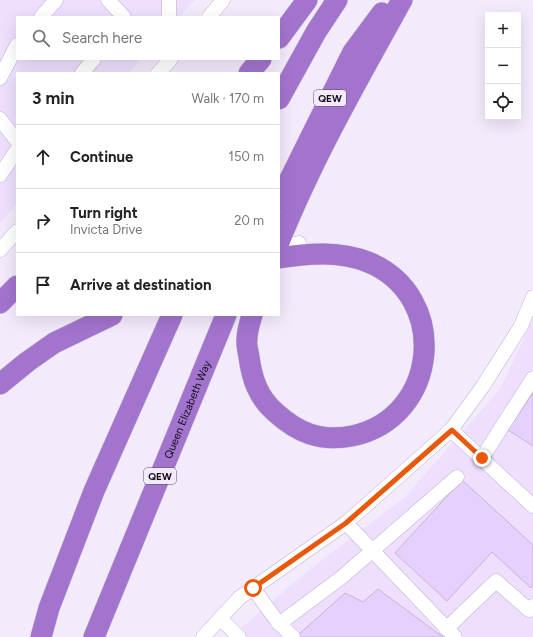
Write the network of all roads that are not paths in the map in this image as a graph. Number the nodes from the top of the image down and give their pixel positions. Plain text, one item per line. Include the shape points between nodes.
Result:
1 (56, 0) edge
2 (108, 0) edge
3 (169, 0) edge
4 (223, 0) edge
5 (307, 0) edge
6 (337, 0) edge
7 (392, 0) edge
8 (402, 0) edge
9 (42, 16) edge
10 (123, 16) edge
11 (169, 16) edge
12 (210, 16) edge
13 (280, 37) edge
14 (16, 47) edge
15 (93, 60) edge
16 (260, 60) edge
17 (83, 72) edge
18 (251, 72) edge
19 (0, 78) edge
20 (280, 97) edge
21 (0, 119) edge
22 (16, 140) edge
23 (16, 151) edge
24 (0, 175) edge
25 (280, 199) edge
26 (16, 232) edge
27 (286, 249) edge
28 (0, 250) edge
29 (16, 287) edge
30 (533, 296) edge
31 (0, 303) edge
32 (110, 316) edge
33 (172, 316) edge
34 (226, 316) edge
35 (252, 316) edge
36 (529, 319) edge
37 (533, 378) edge
38 (0, 384) edge
39 (452, 430) junction
40 (482, 458) junction
41 (457, 478) dead end
42 (533, 506) edge
43 (346, 523) junction
44 (372, 551) junction
45 (253, 588) junction
46 (533, 606) edge
47 (220, 618) junction
48 (279, 624) junction
49 (450, 633) edge
50 (41, 637) edge
51 (94, 637) edge
52 (203, 637) edge
53 (239, 637) edge
54 (293, 637) edge

1 - 9 street
2 - 10 street
3 - 11 street
4 - 12 street
5 - 13 highway
6 - 20 highway
7 - 25 highway, QEW via 353,52
8 - 27 highway via 348,98 292,211
14 - 19 street
15 - 17 street
16 - 18 highway
21 - 22 street
23 - 24 street
26 - 28 street
27 - 35 highway via 332,254 369,262 390,275 408,293 419,316 425,340 423,365 415,389 400,409 386,421 358,435 320,437 292,427 268,406 254,384 246,339
29 - 31 highway
30 - 36 street
32 - 38 highway via 54,343
33 - 50 highway via 94,491 49,608
34 - 51 highway, Queen Elizabeth Way / QEW
36 - 39 street via 521,326
37 - 40 street
39 - 40 street
39 - 43 street
40 - 42 street
41 - 44 street
43 - 44 street
43 - 45 street
44 - 48 street
44 - 49 street
45 - 47 street via 239,598
45 - 48 street
46 - 49 street via 529,610 496,581
47 - 52 street
47 - 53 street
48 - 54 street

